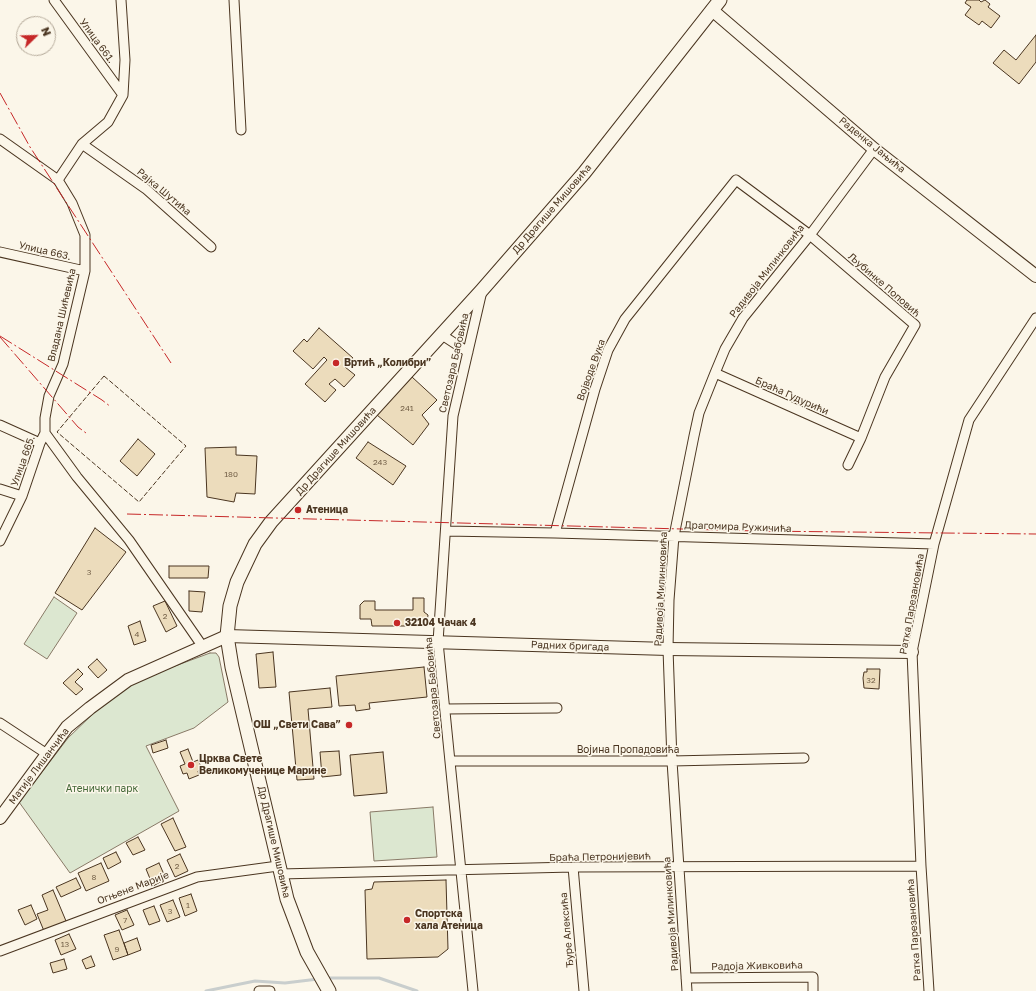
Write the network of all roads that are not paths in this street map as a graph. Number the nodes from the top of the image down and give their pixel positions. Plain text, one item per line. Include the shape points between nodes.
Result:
1 (54, 0) edge
2 (121, 0) edge
3 (234, 0) edge
4 (716, 5) edge
5 (122, 95) junction
6 (241, 130) dead end
7 (0, 139) edge
8 (82, 144) junction
9 (874, 149) junction
10 (58, 180) junction
11 (736, 180) joint
12 (810, 235) junction
13 (210, 247) dead end
14 (0, 252) edge
15 (85, 272) junction
16 (1036, 276) edge
17 (482, 290) junction
18 (1036, 318) edge
19 (442, 335) junction
20 (468, 352) junction
21 (715, 374) junction
22 (0, 425) edge
23 (45, 433) junction
24 (861, 438) junction
25 (40, 443) junction
26 (848, 465) dead end
27 (0, 489) edge
28 (22, 496) junction
29 (446, 532) junction
30 (555, 533) junction
31 (674, 536) junction
32 (0, 541) edge
33 (934, 544) junction
34 (227, 636) junction
35 (438, 642) junction
36 (203, 646) junction
37 (668, 649) junction
38 (912, 652) junction
39 (557, 708) dead end
40 (445, 709) junction
41 (0, 724) edge
42 (47, 754) junction
43 (804, 758) dead end
44 (451, 761) junction
45 (672, 761) junction
46 (0, 818) edge
47 (921, 866) junction
48 (679, 867) junction
49 (573, 868) junction
50 (279, 870) junction
51 (461, 870) junction
52 (0, 950) edge
53 (686, 978) junction
54 (259, 991) edge
55 (270, 991) edge
56 (329, 991) edge
57 (473, 991) edge
58 (584, 991) edge
59 (687, 991) edge
60 (813, 991) edge
61 (929, 991) edge

1 - 5 street, Улица 661.
2 - 5 street, Улица 661. via 125,60
3 - 6 street
4 - 9 street, Раденка Јањића
4 - 17 main road, Др Драгише Мишовића via 584,173
5 - 8 street, Улица 661. via 108,122
7 - 10 street, Владана Шићевића
8 - 10 street, Улица 661.
8 - 13 street, Рајка Шутића via 146,189
9 - 12 street, Радивоја Милинковића
9 - 16 street, Раденка Јањића
10 - 15 street, Владана Шићевића via 72,203 85,235
11 - 12 street, Љубинке Поповић
11 - 30 street, Војводе Вука via 625,319 608,350
12 - 21 street, Радивоја Милинковића via 743,318 725,349
12 - 24 street, Љубинке Поповић via 915,325 885,377
14 - 15 street, Улица 663.
15 - 23 street, Владана Шићевића via 63,364 49,396
17 - 19 main road, Др Драгише Мишовића
17 - 20 street, Светозара Бабовића
18 - 33 street, Ратка Парезановића via 969,420
19 - 20 street
19 - 34 main road, Др Драгише Мишовића via 261,535 237,582 230,606
20 - 29 street, Светозара Бабовића via 453,416
21 - 24 street, Браћа Гудурићи
21 - 31 street, Радивоја Милинковића via 699,412
22 - 25 street
23 - 25 street, Улица 665.
23 - 36 street via 129,540
24 - 26 street, Љубинке Поповић
25 - 28 street, Улица 665.
27 - 28 street
28 - 32 street, Улица 665.
29 - 30 street, Драгомира Ружичића
29 - 35 street, Светозара Бабовића
30 - 31 street, Драгомира Ружичића
31 - 33 street, Драгомира Ружичића
31 - 37 street, Радивоја Милинковића
33 - 38 street, Ратка Парезановића
34 - 35 street, Радних бригада
34 - 36 street, Матије Лишанчића
34 - 50 main road, Др Драгише Мишовића
35 - 37 street, Радних бригада
35 - 40 street, Светозара Бабовића
36 - 42 street, Матије Лишанчића via 144,672 122,685 67,727
37 - 38 street, Радних бригада
37 - 45 street, Радивоја Милинковића
38 - 47 street, Ратка Парезановића
39 - 40 street
40 - 44 street, Светозара Бабовића
41 - 42 street
42 - 46 street, Матије Лишанчића
43 - 45 street, Војина Пропадовића
44 - 45 street, Војина Пропадовића
44 - 51 street, Светозара Бабовића
45 - 48 street, Радивоја Милинковића
47 - 48 street, Браћа Петронијевић
47 - 61 street, Ратка Парезановића
48 - 49 street, Браћа Петронијевић
48 - 53 street, Радивоја Милинковића
49 - 51 street, Браћа Петронијевић
49 - 58 street, Ђуре Алексића
50 - 51 street, Браћа Петронијевић
50 - 52 street, Огњене Марије via 197,877
50 - 56 main road, Др Драгише Мишовића via 299,932
51 - 57 street, Светозара Бабовића
53 - 59 street, Радивоја Милинковића
53 - 60 street, Радоја Живковића via 813,977
54 - 55 street

